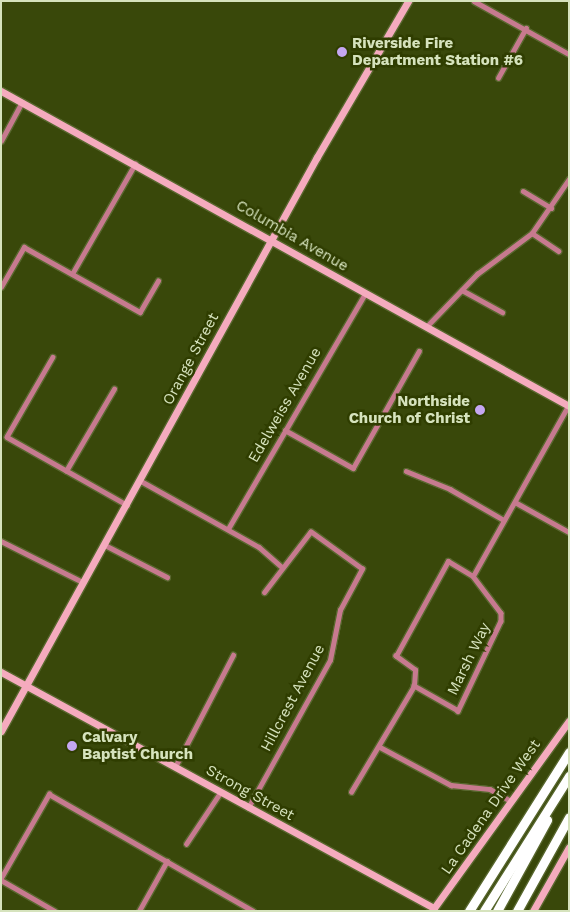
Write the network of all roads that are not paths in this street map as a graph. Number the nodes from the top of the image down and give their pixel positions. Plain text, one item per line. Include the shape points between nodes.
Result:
1 (408, 1) edge
2 (474, 1) edge
3 (526, 28) junction
4 (569, 54) edge
5 (498, 78) dead end
6 (1, 90) edge
7 (22, 102) junction
8 (1, 141) edge
9 (134, 164) junction
10 (569, 180) edge
11 (523, 191) dead end
12 (551, 208) junction
13 (532, 233) junction
14 (272, 239) junction
15 (559, 251) dead end
16 (72, 274) junction
17 (158, 281) dead end
18 (1, 287) edge
19 (462, 290) junction
20 (365, 294) junction
21 (502, 312) dead end
22 (426, 327) junction
23 (418, 351) dead end
24 (53, 357) dead end
25 (114, 389) dead end
26 (568, 406) edge
27 (285, 430) junction
28 (66, 471) junction
29 (406, 471) dead end
30 (141, 481) junction
31 (515, 502) junction
32 (127, 506) junction
33 (504, 520) junction
34 (228, 529) junction
35 (569, 532) edge
36 (1, 541) edge
37 (105, 545) junction
38 (281, 566) junction
39 (473, 576) junction
40 (166, 577) dead end
41 (84, 583) junction
42 (265, 592) dead end
43 (233, 655) dead end
44 (1, 672) edge
45 (24, 685) junction
46 (414, 686) junction
47 (569, 720) edge
48 (1, 731) edge
49 (380, 747) junction
50 (569, 752) edge
51 (175, 767) junction
52 (569, 776) edge
53 (569, 781) edge
54 (351, 792) dead end
55 (220, 793) junction
56 (511, 801) junction
57 (248, 808) junction
58 (569, 817) edge
59 (186, 844) dead end
60 (569, 847) edge
61 (167, 861) junction
62 (1, 879) edge
63 (434, 910) edge
64 (55, 911) edge
65 (139, 911) edge
66 (253, 911) edge
67 (469, 911) edge
68 (484, 911) edge
69 (497, 911) edge
70 (517, 911) edge
71 (533, 911) edge

1 - 14 street, Orange Street
2 - 3 street
3 - 4 street
3 - 5 street
6 - 7 street, Columbia Avenue
7 - 8 street
7 - 9 street, Columbia Avenue
9 - 14 street, Columbia Avenue
9 - 16 street
10 - 12 street
11 - 12 street
12 - 13 street
13 - 15 street
13 - 19 street
14 - 20 street, Columbia Avenue
14 - 30 street, Orange Street
16 - 17 street via 140,312
16 - 18 street via 24,247
19 - 21 street
19 - 22 street
20 - 22 street, Columbia Avenue
20 - 27 street, Edelweiss Avenue
22 - 26 street, Columbia Avenue
23 - 27 street via 353,468
24 - 28 street via 6,438
25 - 28 street
26 - 31 street
27 - 34 street, Edelweiss Avenue
28 - 32 street
29 - 33 street via 450,489
30 - 32 street, Orange Street
30 - 34 street
31 - 33 street
31 - 35 street
32 - 37 street, Orange Street
33 - 39 street
34 - 38 street
36 - 41 street
37 - 40 street
37 - 41 street, Orange Street
38 - 42 street
38 - 57 street, Hillcrest Avenue via 311,532 362,570 340,610 330,660
39 - 46 street, Marsh Way via 448,562 396,656 415,670
39 - 46 street, Marsh Way via 501,613 501,621 458,711
41 - 45 street, Orange Street
43 - 51 street
44 - 45 street, Strong Street
45 - 48 street, Orange Street
45 - 51 street, Strong Street
46 - 49 street
47 - 56 street, La Cadena Drive West
49 - 54 street
49 - 56 street via 451,785 490,789
50 - 67 highway
51 - 55 street, Strong Street
52 - 68 highway
53 - 69 highway
55 - 57 street, Strong Street
55 - 59 street
56 - 63 street, La Cadena Drive West
57 - 63 street, Strong Street
58 - 70 highway
60 - 71 street
61 - 62 street via 48,794
61 - 65 street
61 - 66 street
62 - 64 street

